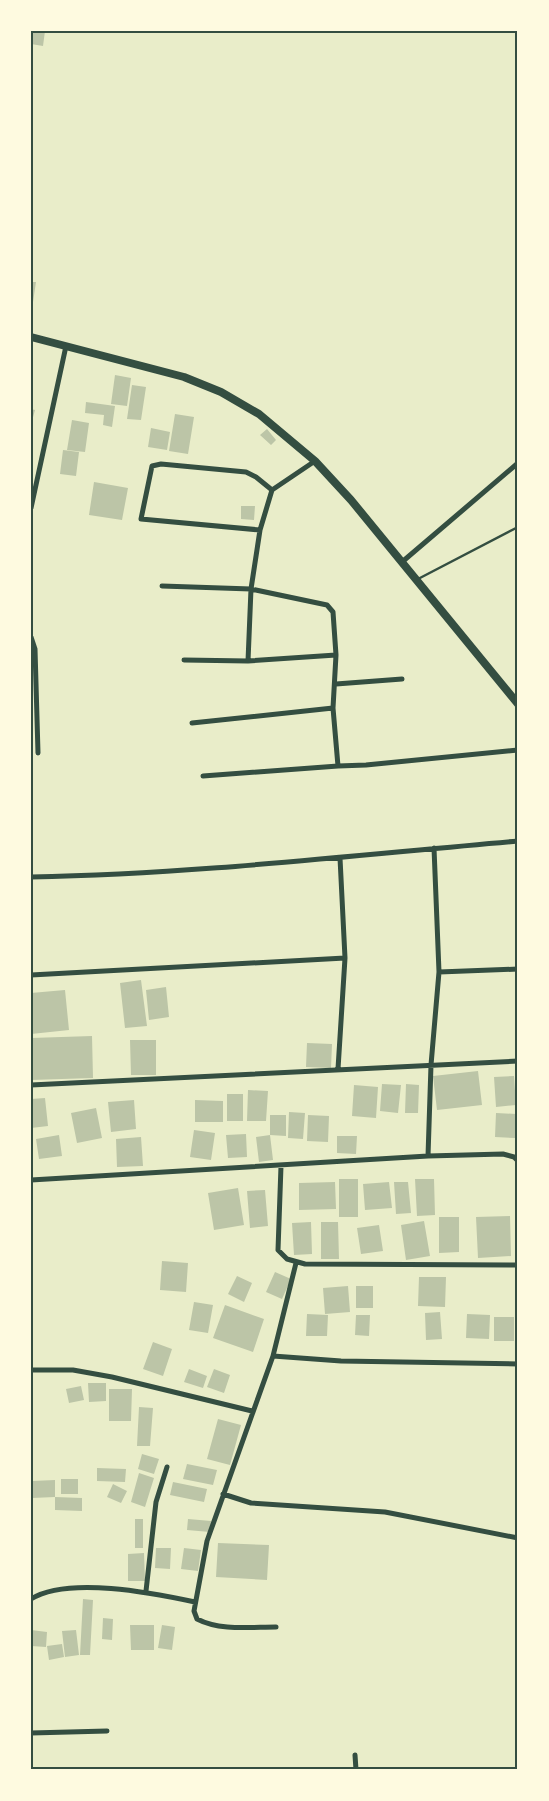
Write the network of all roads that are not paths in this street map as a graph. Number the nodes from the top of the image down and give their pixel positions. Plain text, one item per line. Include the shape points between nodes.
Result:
1 (31, 337) edge
2 (66, 346) junction
3 (315, 461) junction
4 (518, 463) edge
5 (272, 490) junction
6 (31, 508) edge
7 (518, 527) edge
8 (260, 530) junction
9 (402, 562) junction
10 (417, 580) junction
11 (162, 586) dead end
12 (251, 589) junction
13 (31, 636) edge
14 (336, 655) junction
15 (184, 660) dead end
16 (248, 661) junction
17 (402, 679) dead end
18 (336, 684) junction
19 (518, 704) edge
20 (333, 708) junction
21 (192, 723) dead end
22 (518, 750) edge
23 (38, 753) dead end
24 (338, 766) junction
25 (203, 776) dead end
26 (518, 841) edge
27 (434, 848) junction
28 (340, 858) junction
29 (31, 877) edge
30 (345, 958) junction
31 (518, 969) edge
32 (440, 972) junction
33 (31, 975) edge
34 (518, 1061) edge
35 (431, 1065) junction
36 (338, 1069) junction
37 (31, 1085) edge
38 (428, 1156) junction
39 (518, 1161) edge
40 (281, 1166) junction
41 (31, 1180) edge
42 (296, 1263) junction
43 (518, 1265) edge
44 (272, 1356) junction
45 (518, 1364) edge
46 (31, 1370) edge
47 (252, 1411) junction
48 (167, 1467) dead end
49 (223, 1494) junction
50 (518, 1538) edge
51 (146, 1591) junction
52 (31, 1599) edge
53 (195, 1602) junction
54 (276, 1627) dead end
55 (107, 1731) dead end
56 (31, 1733) edge
57 (355, 1755) dead end
58 (356, 1770) edge

1 - 2 main road
2 - 3 main road via 184,377 221,392 259,414
2 - 6 street
3 - 5 street
3 - 9 main road
4 - 9 street
5 - 8 street
5 - 8 street via 246,472 161,464 152,466 141,519
7 - 10 lane
8 - 12 street
9 - 10 main road
10 - 19 main road
11 - 12 street
12 - 14 street via 330,607 334,617
12 - 16 street
13 - 23 street via 35,649
14 - 16 street
14 - 18 street
15 - 16 street
17 - 18 street
18 - 20 street
20 - 21 street
20 - 24 street
22 - 24 street
24 - 25 street
26 - 27 street
27 - 28 street
27 - 32 street
28 - 29 street via 112,876
28 - 30 street
30 - 33 street
30 - 36 street
31 - 32 street
32 - 35 street
34 - 35 street
35 - 36 street
35 - 38 street
36 - 37 street
38 - 39 street via 503,1154
38 - 40 street
40 - 41 street
40 - 42 street via 278,1250 284,1258
42 - 43 street
42 - 44 street
44 - 45 street via 341,1361
44 - 47 street
46 - 47 street via 73,1370 112,1376
47 - 49 street
48 - 51 street via 156,1502
49 - 50 street via 252,1502 385,1512
49 - 53 street via 207,1541
51 - 52 street via 68,1588 43,1592
51 - 53 street
53 - 54 street via 197,1619 207,1625
55 - 56 street
57 - 58 street

